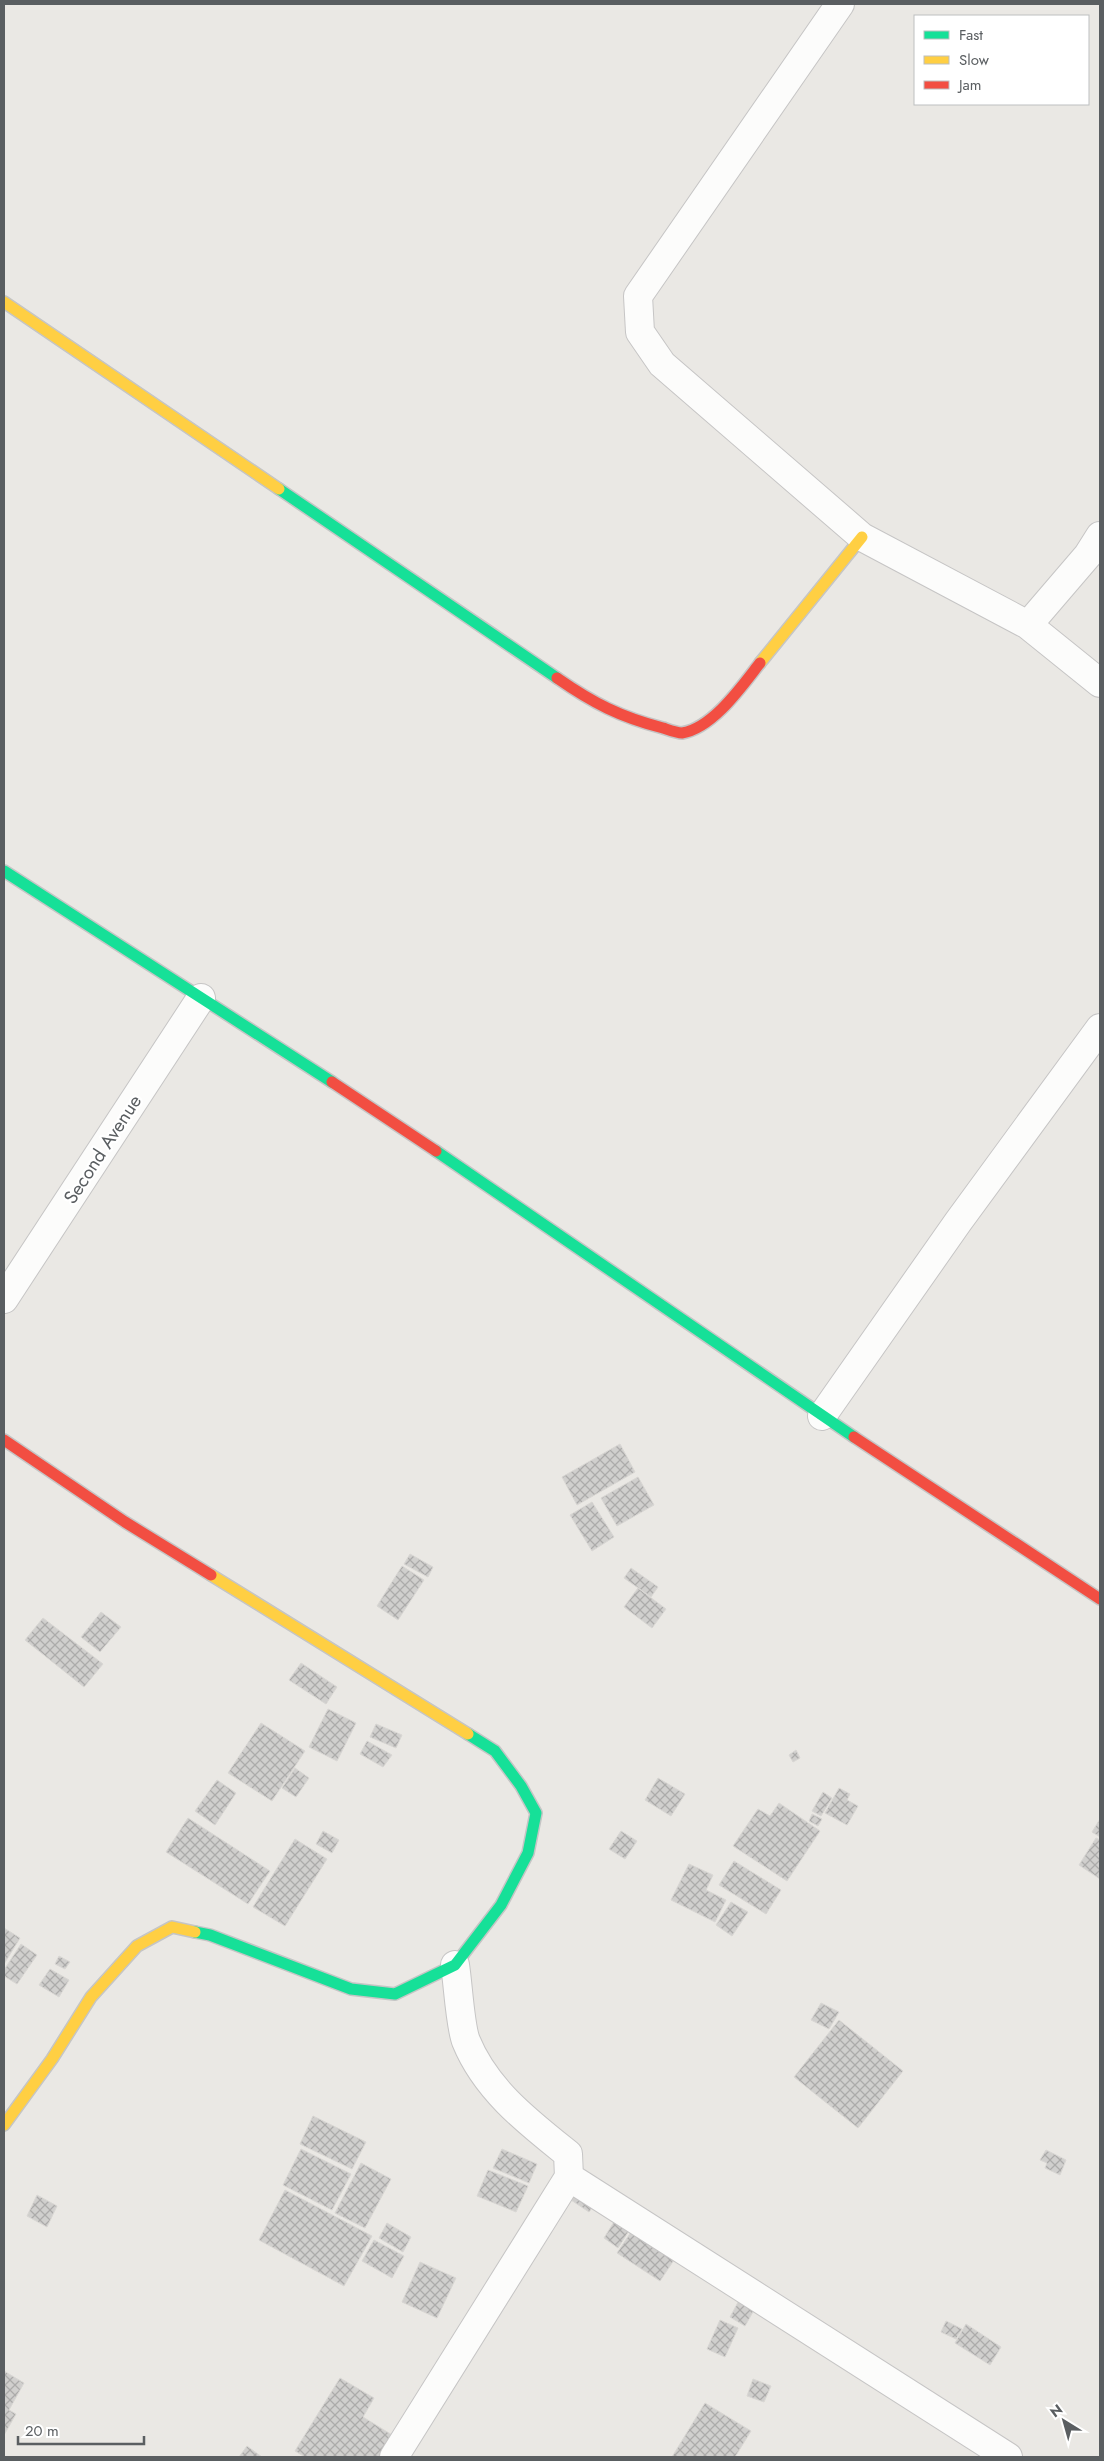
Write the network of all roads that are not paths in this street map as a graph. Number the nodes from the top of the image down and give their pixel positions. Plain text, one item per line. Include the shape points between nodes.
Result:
1 (840, 4) edge
2 (4, 302) edge
3 (1100, 536) edge
4 (862, 537) junction
5 (1028, 625) junction
6 (1100, 683) edge
7 (4, 871) edge
8 (201, 998) junction
9 (1100, 1028) edge
10 (4, 1299) edge
11 (822, 1416) junction
12 (4, 1440) edge
13 (1100, 1599) edge
14 (456, 1965) junction
15 (4, 2125) edge
16 (569, 2177) junction
17 (394, 2457) edge
18 (1008, 2457) edge

1 - 4 street via 638,296 640,332 662,364
2 - 4 street via 593,703 639,722 681,733 705,723 731,699
3 - 5 street via 1088,555
4 - 5 street
5 - 6 street
7 - 8 street
8 - 10 street, Second Avenue
8 - 11 street via 407,1131
9 - 11 street
11 - 13 street
12 - 14 street via 125,1522 495,1751 522,1786 536,1813 528,1853 502,1905
14 - 15 street via 396,1994 351,1989 210,1935 172,1927 137,1946 91,1997 52,2059
14 - 16 street via 466,2040 486,2076 515,2111 568,2154
16 - 17 street
16 - 18 street

